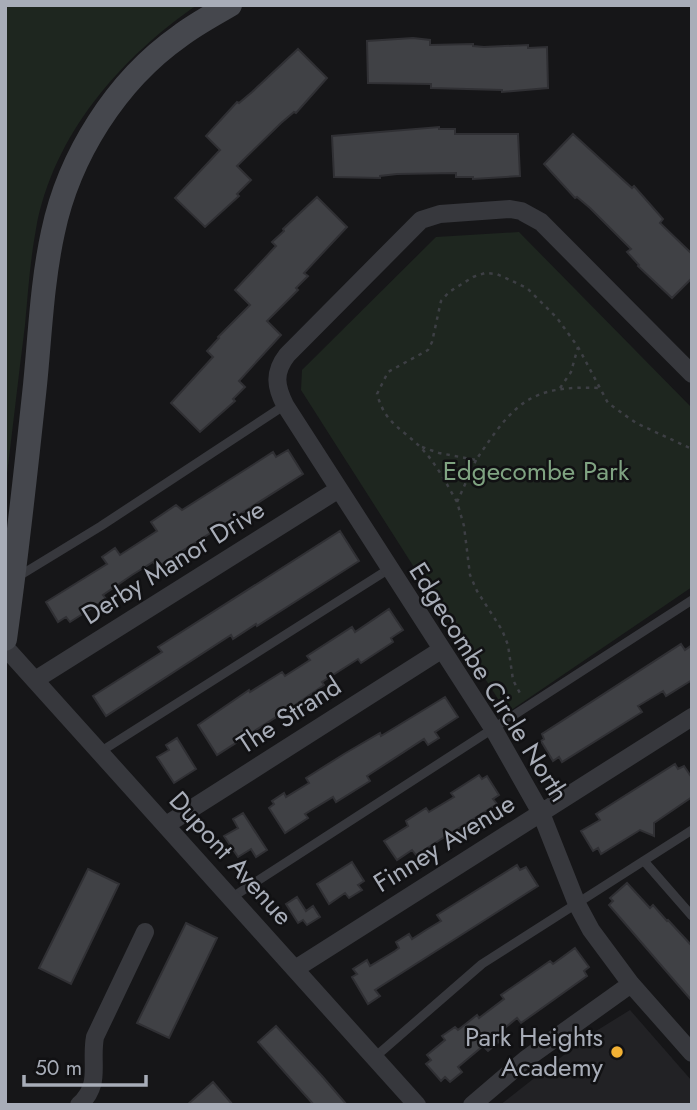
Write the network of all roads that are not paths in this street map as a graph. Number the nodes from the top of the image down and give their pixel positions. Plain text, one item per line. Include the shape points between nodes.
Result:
1 (250, 5) edge
2 (222, 10) edge
3 (692, 374) edge
4 (285, 405) junction
5 (339, 489) junction
6 (389, 569) junction
7 (9, 582) edge
8 (692, 600) edge
9 (5, 639) edge
10 (5, 647) edge
11 (441, 650) junction
12 (35, 680) junction
13 (692, 717) edge
14 (494, 730) junction
15 (100, 752) junction
16 (541, 813) junction
17 (166, 825) junction
18 (692, 830) edge
19 (644, 862) junction
20 (232, 898) junction
21 (577, 904) junction
22 (692, 916) edge
23 (145, 932) dead end
24 (295, 969) junction
25 (631, 984) junction
26 (692, 1053) edge
27 (375, 1057) junction
28 (79, 1105) edge
29 (417, 1105) edge
30 (472, 1105) edge

1 - 2 main road
2 - 7 main road via 159,52 122,91 88,140 65,191 53,232
3 - 4 street via 541,222 510,209 440,214 411,228 286,355 277,375
4 - 5 street, Edgecombe Circle North
4 - 7 lane
5 - 6 street, Edgecombe Circle North
5 - 12 street, Derby Manor Drive
6 - 11 street, Edgecombe Circle North
6 - 15 lane
7 - 9 main road
8 - 14 lane
10 - 12 street, Dupont Avenue
11 - 14 street, Edgecombe Circle North
11 - 17 street, The Strand
12 - 15 street, Dupont Avenue
13 - 16 street, Finney Avenue
14 - 16 street, Edgecombe Circle North
14 - 20 lane
15 - 17 street, Dupont Avenue
16 - 21 street, Edgecombe Circle North
16 - 24 street, Finney Avenue
17 - 20 street, Dupont Avenue
18 - 19 lane
19 - 21 lane
19 - 22 lane
20 - 24 street, Dupont Avenue
21 - 25 street, Edgecombe Circle North
21 - 27 lane via 482,964
23 - 28 street via 95,1037 95,1079
24 - 27 street, Dupont Avenue
25 - 26 street, Edgecombe Circle North
25 - 30 street via 526,1059
27 - 29 street, Dupont Avenue

